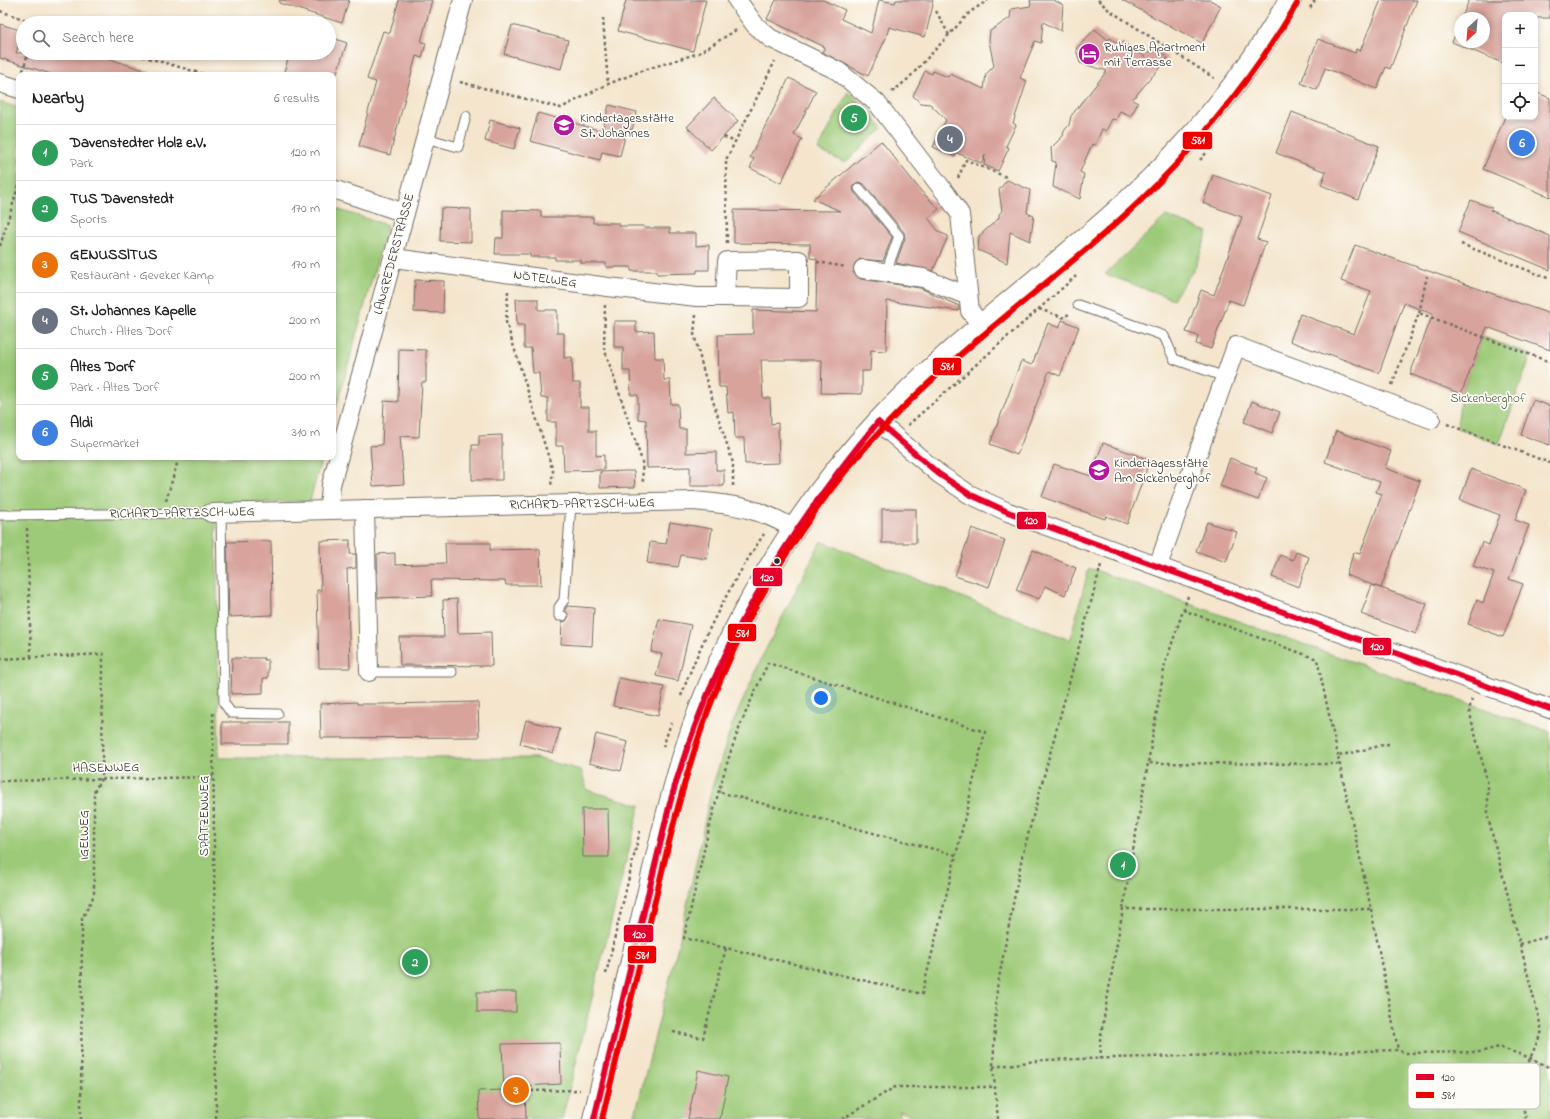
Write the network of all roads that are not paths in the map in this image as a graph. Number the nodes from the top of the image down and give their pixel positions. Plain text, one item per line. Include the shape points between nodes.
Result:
1 (463, 0) edge
2 (737, 0) edge
3 (1290, 0) edge
4 (0, 83) edge
5 (16, 88) edge
6 (466, 116) dead end
7 (426, 138) junction
8 (859, 188) dead end
9 (336, 190) edge
10 (405, 213) junction
11 (394, 258) junction
12 (863, 269) road end
13 (886, 272) junction
14 (968, 296) junction
15 (725, 297) junction
16 (1078, 305) road end
17 (982, 326) junction
18 (1225, 377) junction
19 (1431, 419) road end
20 (878, 422) junction
21 (571, 504) junction
22 (329, 509) junction
23 (365, 509) junction
24 (216, 512) junction
25 (0, 515) edge
26 (794, 529) junction
27 (1158, 566) junction
28 (563, 616) dead end
29 (369, 672) joint
30 (452, 672) dead end
31 (1550, 709) edge
32 (278, 714) dead end
33 (594, 1119) edge

1 - 7 street, LANGREDERSTRASSE
2 - 14 street via 751,20 770,38 838,71 877,103 960,214
3 - 17 street via 1270,36 1224,96 1161,170 1093,232
4 - 5 street
6 - 7 lane via 458,147
7 - 10 street, LANGREDERSTRASSE
8 - 13 lane via 899,236
9 - 10 street
10 - 11 street, LANGREDERSTRASSE
11 - 15 street, NÖTELWEG via 608,287 697,297
11 - 22 street, LANGREDERSTRASSE via 331,485
12 - 13 street
13 - 14 street via 923,278
14 - 17 street via 970,311
15 - 15 street, NÖTELWEG via 727,261 799,260 799,298
16 - 18 lane via 1164,336 1174,359
17 - 20 street
18 - 19 street via 1236,346
18 - 27 street
20 - 26 street via 823,488
20 - 27 street via 939,474 969,494 1008,512
21 - 23 street, RICHARD-PARTZSCH-WEG
21 - 26 street, RICHARD-PARTZSCH-WEG via 693,501 733,504 775,517
21 - 28 lane via 564,600 559,607 559,616
22 - 23 street, RICHARD-PARTZSCH-WEG
22 - 24 street, RICHARD-PARTZSCH-WEG
23 - 29 street
24 - 25 lane, RICHARD-PARTZSCH-WEG
24 - 32 lane via 224,703 231,713
26 - 33 street via 751,602 728,648 687,747 668,810
27 - 31 street
29 - 30 lane

